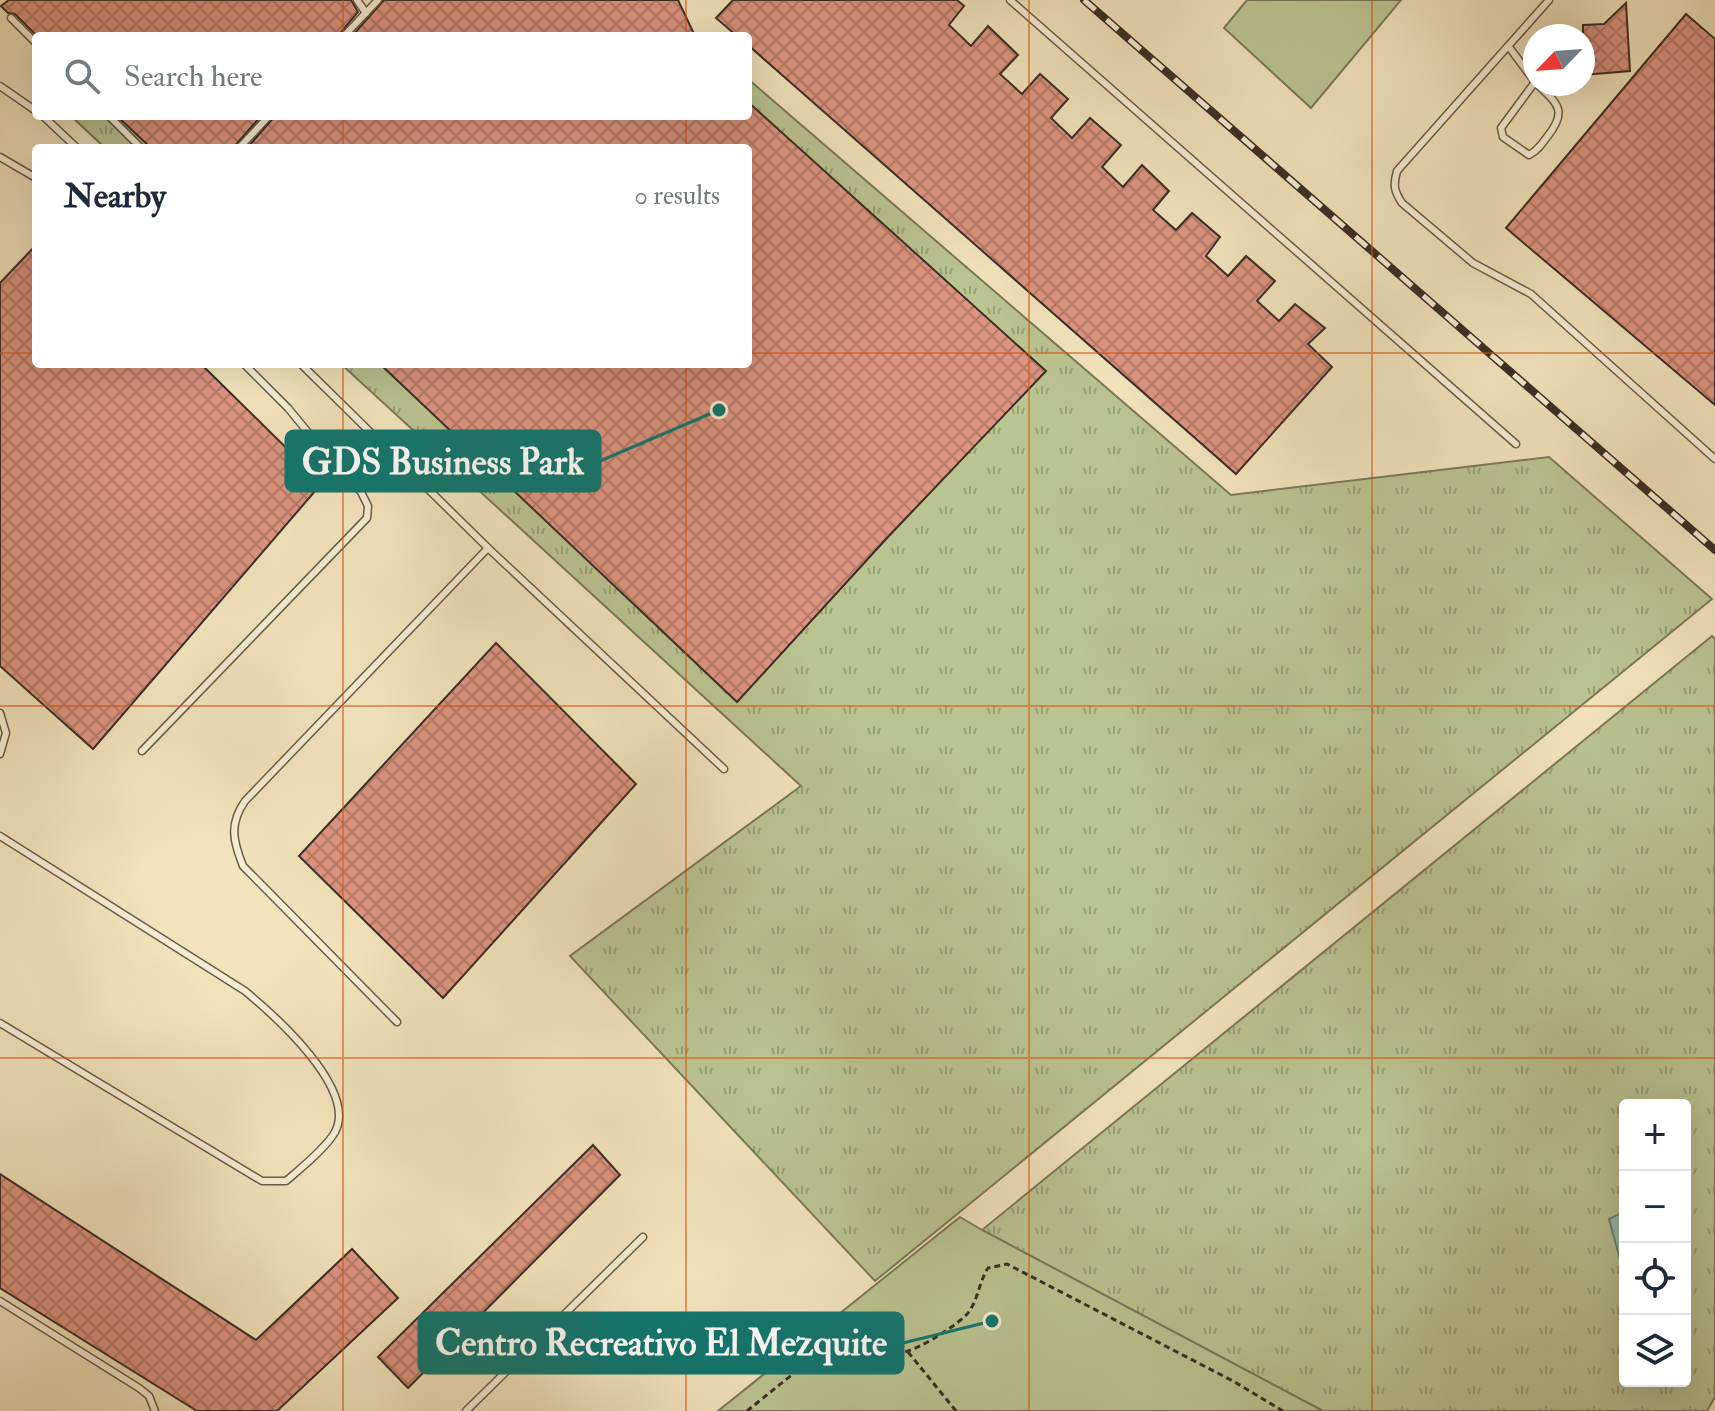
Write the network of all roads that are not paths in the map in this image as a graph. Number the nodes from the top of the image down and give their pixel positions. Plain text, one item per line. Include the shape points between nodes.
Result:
1 (357, 0) edge
2 (378, 0) edge
3 (1010, 0) edge
4 (1549, 0) edge
5 (366, 13) junction
6 (11, 18) dead end
7 (348, 32) edge
8 (32, 39) edge
9 (1509, 47) junction
10 (1523, 66) edge
11 (1535, 83) edge
12 (0, 86) edge
13 (32, 108) edge
14 (47, 120) edge
15 (113, 120) edge
16 (265, 120) edge
17 (73, 144) edge
18 (137, 144) edge
19 (243, 144) edge
20 (0, 157) edge
21 (32, 176) edge
22 (248, 368) edge
23 (305, 368) edge
24 (1516, 444) dead end
25 (1715, 459) edge
26 (488, 548) junction
27 (0, 713) edge
28 (142, 751) dead end
29 (0, 754) edge
30 (724, 769) dead end
31 (0, 836) edge
32 (397, 1022) dead end
33 (0, 1023) edge
34 (643, 1237) dead end
35 (0, 1301) edge
36 (155, 1411) edge
37 (466, 1411) edge

1 - 5 lane
2 - 5 lane
3 - 24 lane
4 - 9 lane
5 - 7 lane
6 - 8 lane
9 - 10 lane
9 - 25 lane via 1397,171 1395,193 1473,263 1531,294
11 - 11 lane via 1501,128 1503,137 1529,155 1560,115
12 - 13 lane
14 - 17 lane
15 - 18 lane
16 - 19 lane
20 - 21 lane
22 - 28 lane via 361,492 367,518
23 - 26 lane
26 - 30 lane
26 - 32 lane via 245,801 233,823 243,866
27 - 29 lane via 6,733
31 - 33 lane via 267,1009 321,1068 337,1102 335,1132 286,1181 262,1181
34 - 37 lane
35 - 36 lane via 139,1388

